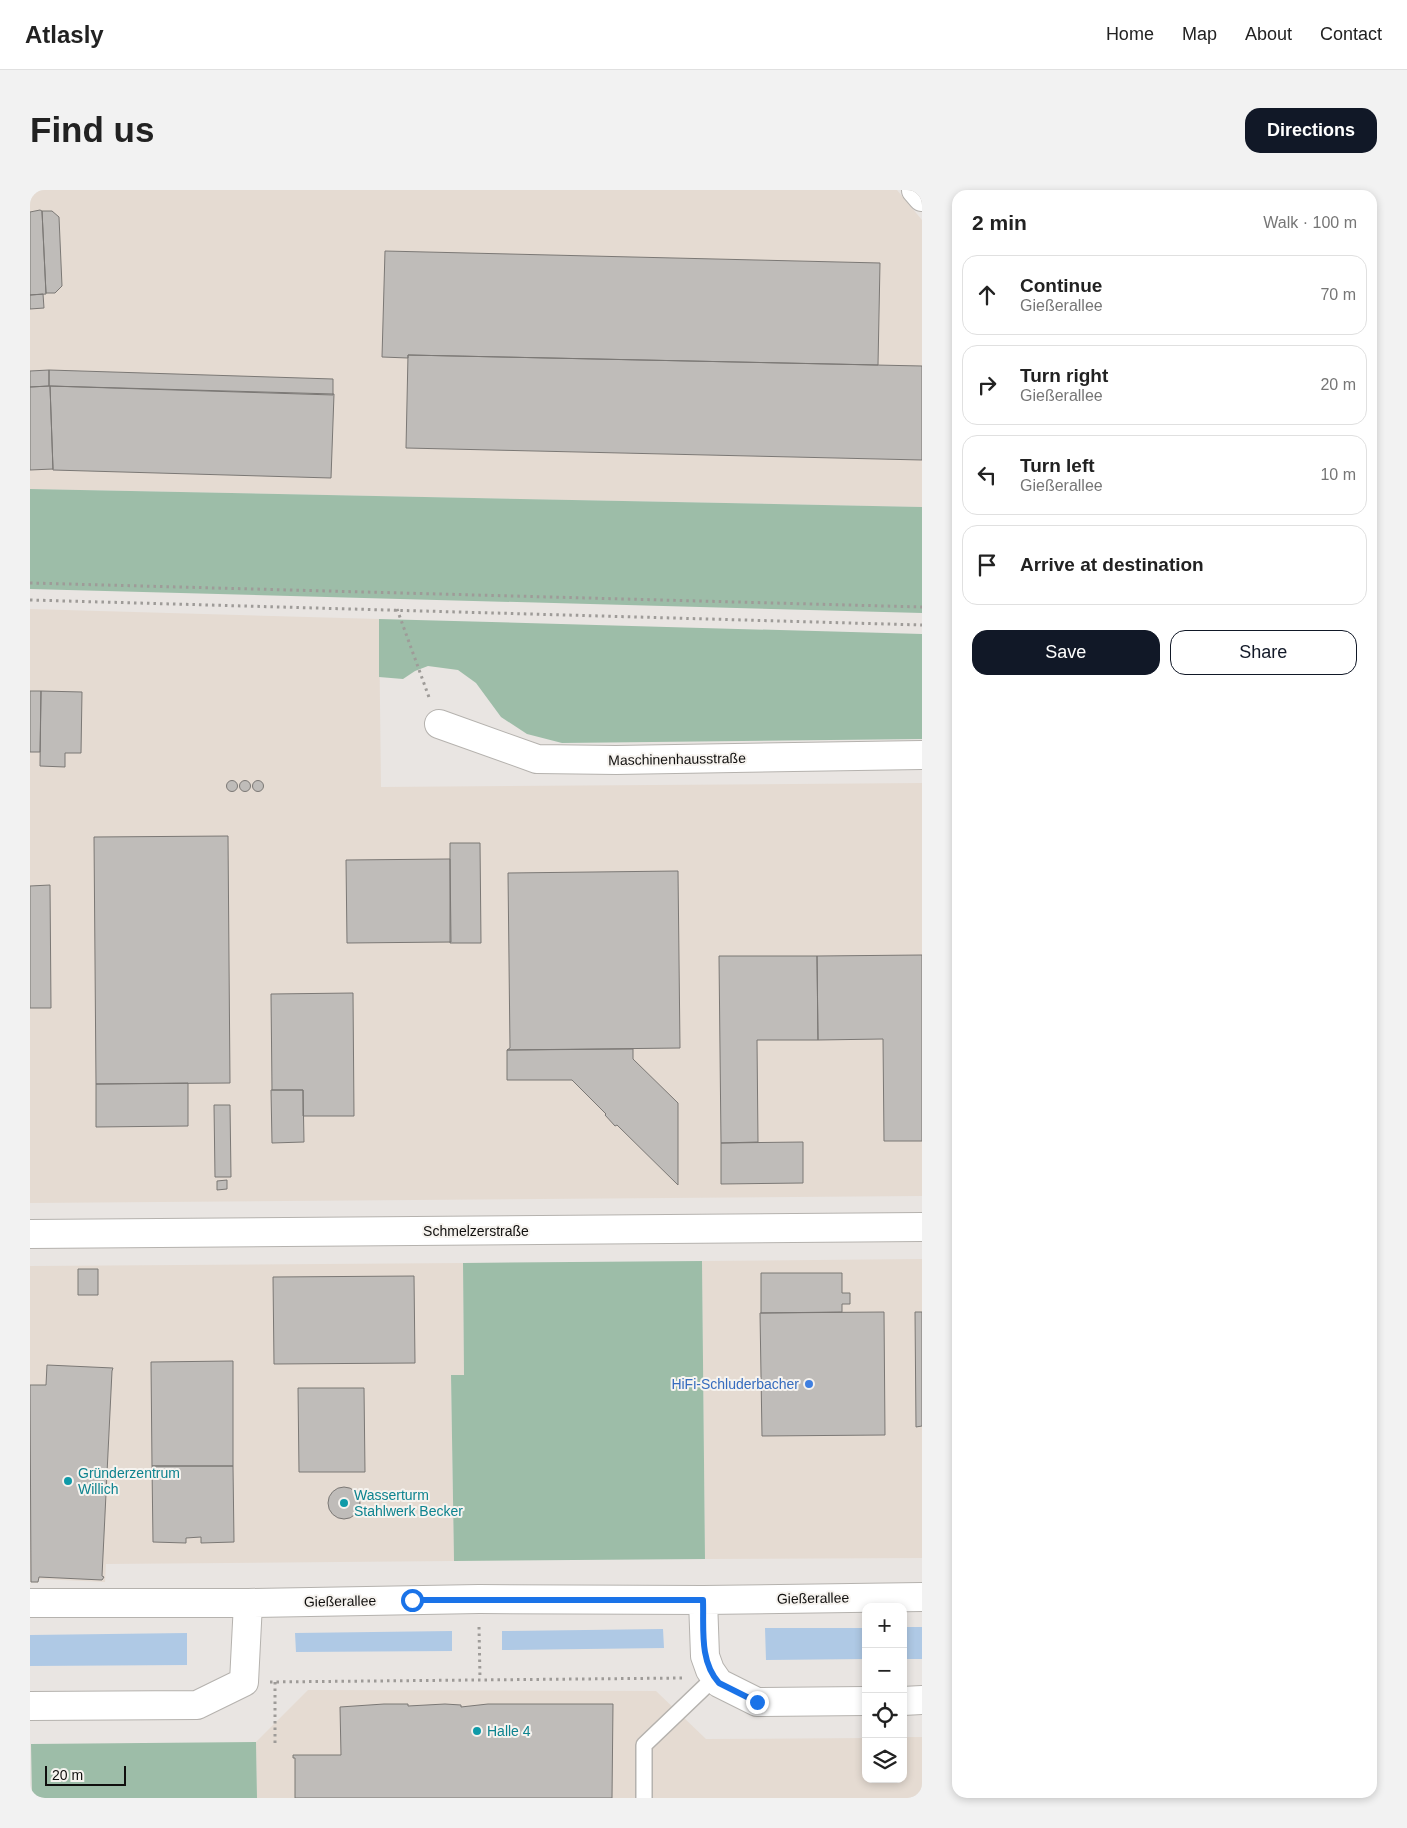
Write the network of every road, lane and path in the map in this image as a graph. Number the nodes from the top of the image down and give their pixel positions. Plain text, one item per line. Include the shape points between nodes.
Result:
1 (916, 190) edge
2 (922, 197) edge
3 (30, 583) edge
4 (30, 600) edge
5 (922, 607) edge
6 (397, 609) junction
7 (922, 625) edge
8 (439, 724) joint
9 (922, 756) edge
10 (922, 1227) edge
11 (30, 1234) edge
12 (922, 1597) edge
13 (703, 1600) junction
14 (248, 1602) junction
15 (30, 1603) edge
16 (479, 1629) dead end
17 (714, 1678) junction
18 (480, 1679) junction
19 (244, 1682) junction
20 (275, 1682) junction
21 (922, 1700) edge
22 (862, 1701) edge
23 (907, 1701) edge
24 (30, 1706) edge
25 (275, 1744) dead end
26 (644, 1798) edge

1 - 2 street
3 - 5 path
4 - 6 path
6 - 7 path
6 - 8 path
8 - 9 street, Maschinenhausstraße via 537,759
10 - 11 street, Schmelzerstraße
12 - 13 street, Gießerallee
13 - 14 street, Gießerallee
13 - 17 street via 706,1661
14 - 15 street, Gießerallee
14 - 19 street
16 - 18 path
17 - 18 path
17 - 22 street via 757,1702
17 - 26 lane via 644,1745
18 - 20 path
19 - 20 path
19 - 24 street via 197,1705
20 - 25 path
21 - 23 street

